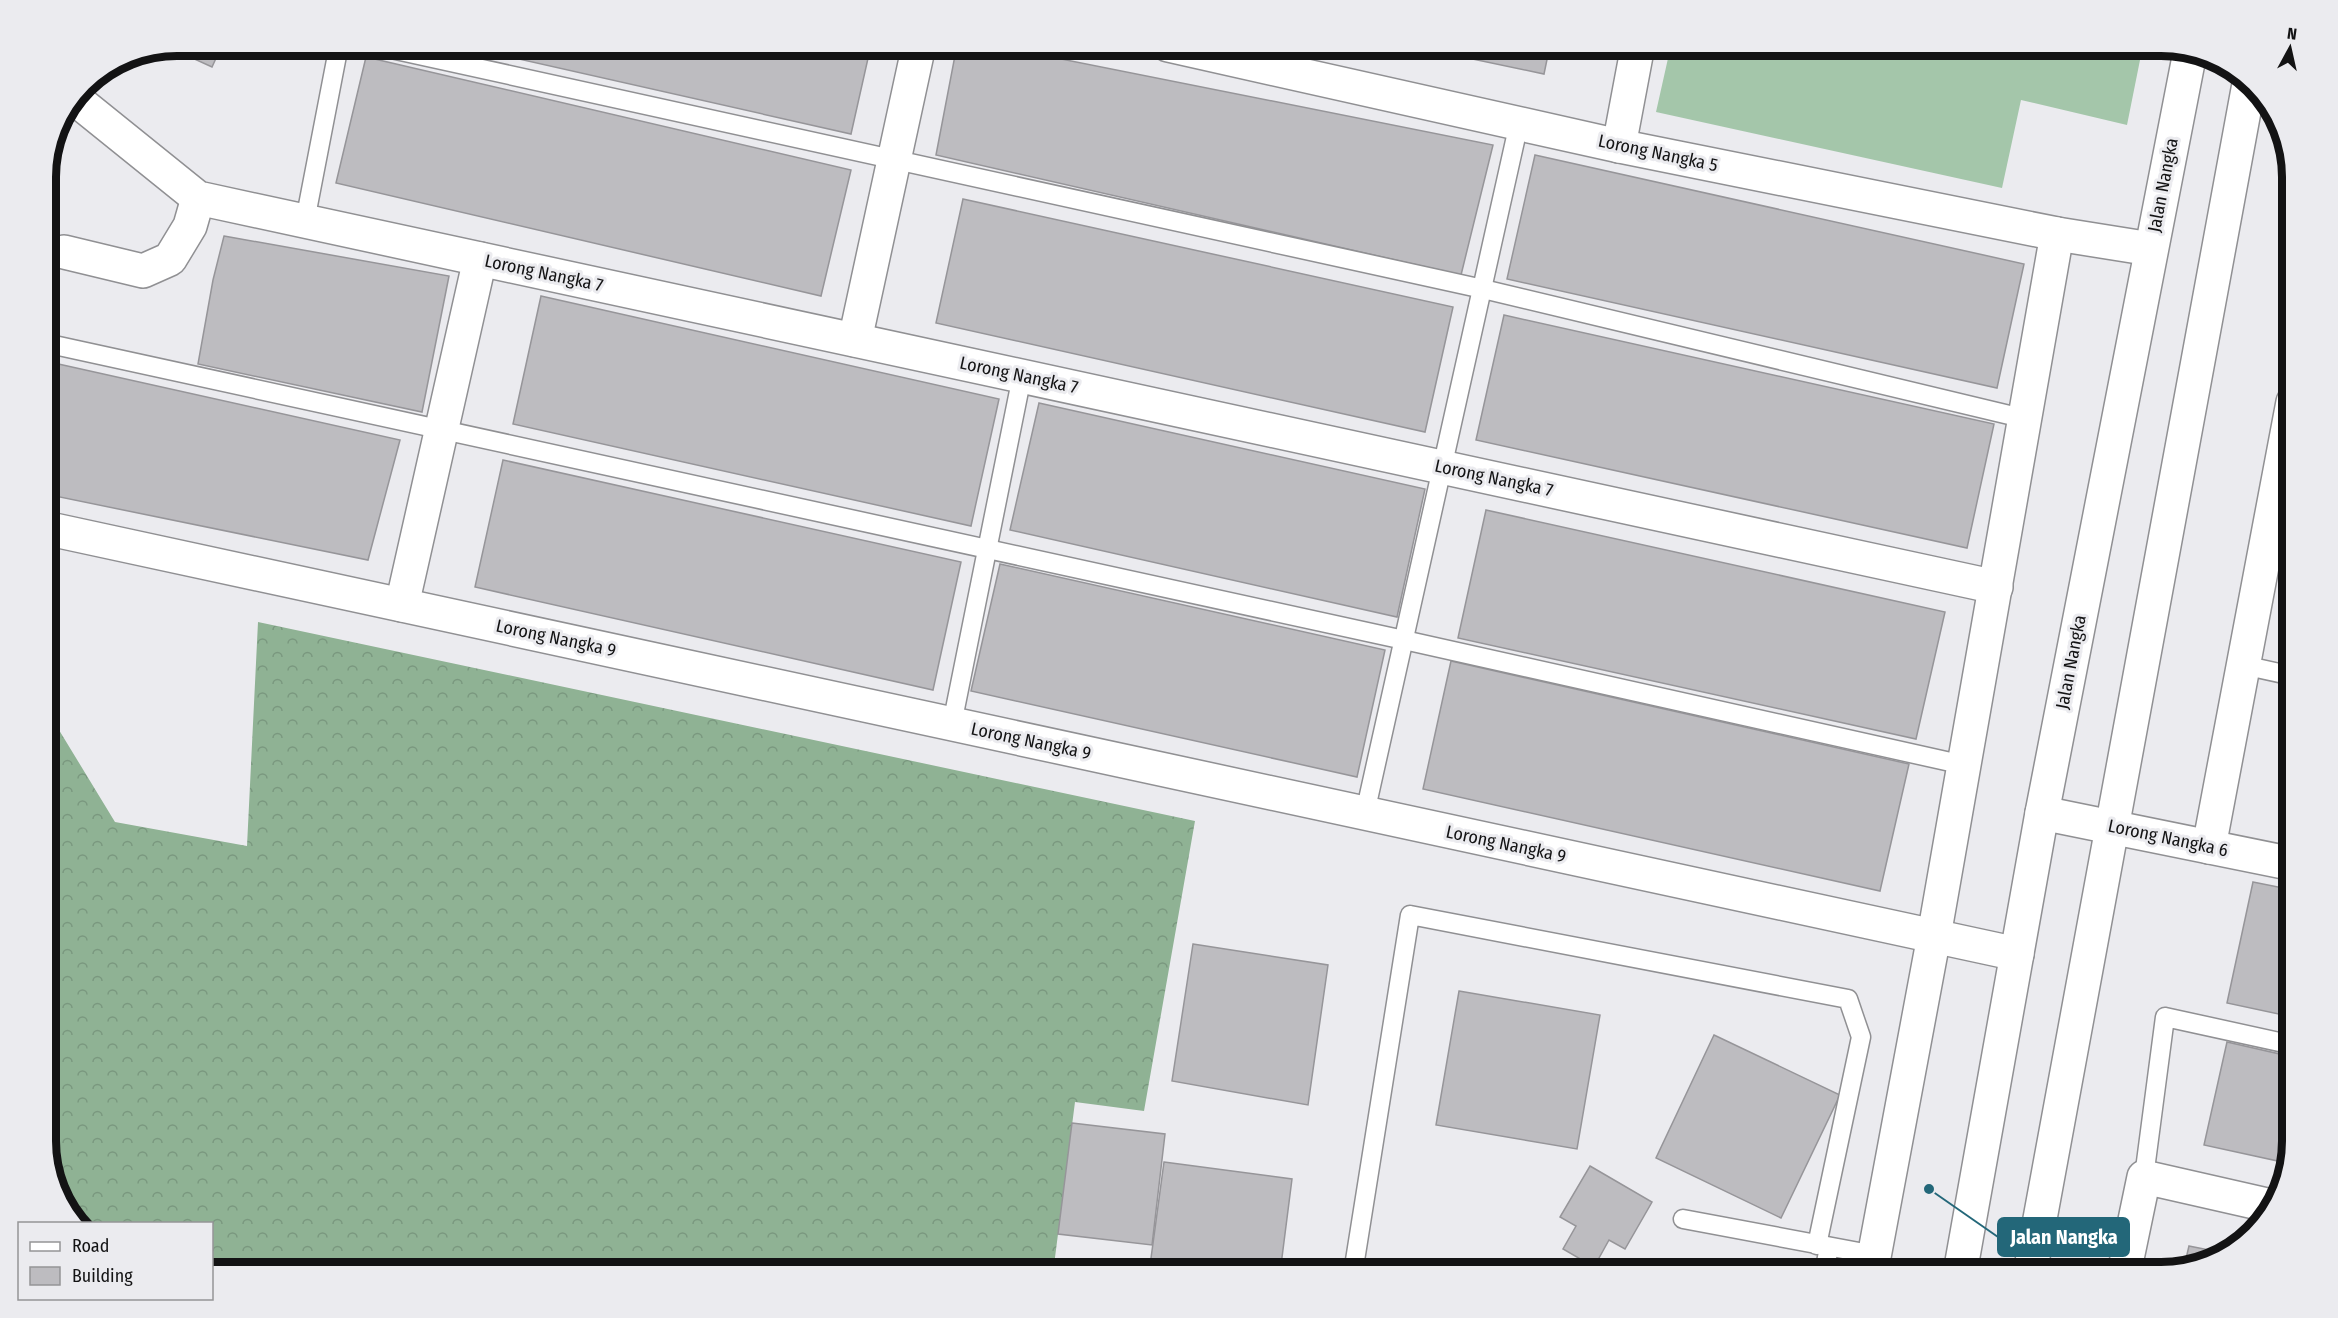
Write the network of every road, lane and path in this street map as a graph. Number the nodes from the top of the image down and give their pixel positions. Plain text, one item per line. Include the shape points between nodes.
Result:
1 (337, 56) edge
2 (429, 56) edge
3 (917, 56) edge
4 (1218, 56) edge
5 (1636, 56) edge
6 (2189, 59) edge
7 (2248, 92) edge
8 (80, 103) edge
9 (1519, 123) junction
10 (1619, 146) junction
11 (895, 158) junction
12 (198, 198) junction
13 (304, 220) junction
14 (2057, 234) junction
15 (2151, 249) junction
16 (64, 252) dead end
17 (480, 259) junction
18 (1483, 289) junction
19 (855, 340) junction
20 (56, 345) edge
21 (1022, 376) junction
22 (2026, 418) junction
23 (441, 431) junction
24 (1443, 467) junction
25 (2282, 506) edge
26 (56, 530) edge
27 (986, 548) junction
28 (1996, 587) junction
29 (402, 605) junction
30 (1404, 640) junction
31 (2243, 665) junction
32 (2282, 674) edge
33 (952, 724) junction
34 (1964, 765) junction
35 (1365, 813) junction
36 (2042, 813) junction
37 (2114, 827) junction
38 (2209, 847) junction
39 (2282, 862) edge
40 (1934, 936) junction
41 (2017, 954) junction
42 (2282, 1043) edge
43 (2144, 1177) junction
44 (2265, 1204) edge
45 (1683, 1219) dead end
46 (1823, 1246) junction
47 (1355, 1262) edge
48 (1824, 1262) edge
49 (1867, 1262) edge
50 (1873, 1262) edge
51 (1962, 1262) edge
52 (2032, 1262) edge
53 (2126, 1262) edge

1 - 13 lane
2 - 11 lane
3 - 11 street
4 - 9 street, Lorong Nangka 5
5 - 10 street
6 - 15 street, Jalan Nangka
7 - 37 street
8 - 12 street, Lorong Nangka 7
9 - 10 street, Lorong Nangka 5
9 - 18 lane
10 - 14 street, Lorong Nangka 5
11 - 18 lane
11 - 19 street
12 - 13 street, Lorong Nangka 7
12 - 16 street via 190,226 171,259 143,271
13 - 17 street, Lorong Nangka 7
14 - 15 street, Lorong Nangka 5
14 - 22 street
15 - 36 street, Jalan Nangka
17 - 19 street, Lorong Nangka 7
17 - 23 street
18 - 22 lane
18 - 24 lane
19 - 21 street, Lorong Nangka 7
20 - 23 lane
21 - 24 street, Lorong Nangka 7
21 - 27 lane
22 - 28 street
23 - 27 lane
23 - 29 street
24 - 28 street, Lorong Nangka 7
24 - 30 lane
25 - 31 street
26 - 29 street, Lorong Nangka 9
27 - 30 lane
27 - 33 lane
28 - 34 street
29 - 33 street, Lorong Nangka 9
30 - 34 lane
30 - 35 lane
31 - 32 lane
31 - 38 street
33 - 35 street, Lorong Nangka 9
34 - 40 street
35 - 40 street, Lorong Nangka 9
36 - 37 street, Lorong Nangka 6
36 - 41 street, Jalan Nangka
37 - 38 street, Lorong Nangka 6
37 - 52 street
38 - 39 street, Lorong Nangka 6
40 - 41 street, Lorong Nangka 9
40 - 50 street
41 - 51 street, Jalan Nangka
42 - 43 lane via 2165,1017
43 - 44 street
43 - 53 street
45 - 46 lane
46 - 47 lane via 1861,1037 1848,999 1410,915
46 - 48 lane
46 - 49 lane

